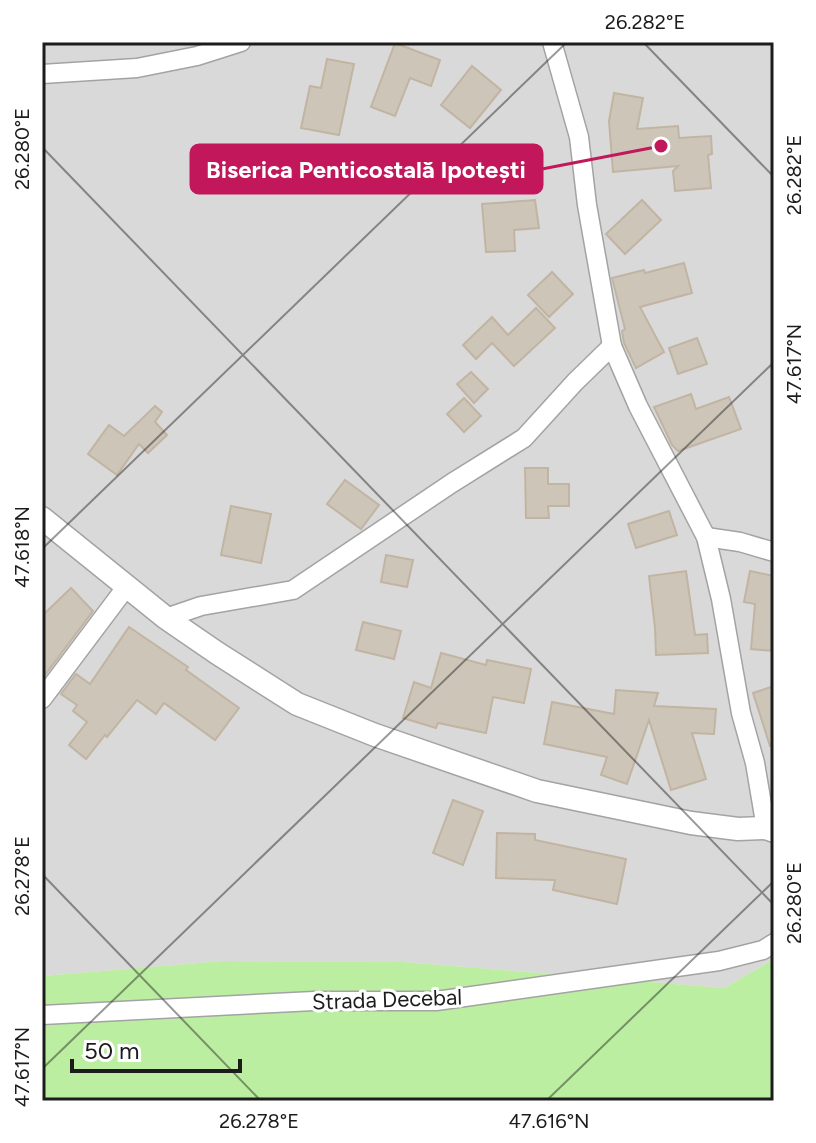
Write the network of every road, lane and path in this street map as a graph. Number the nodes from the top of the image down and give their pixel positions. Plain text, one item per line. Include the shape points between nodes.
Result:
1 (241, 42) edge
2 (552, 42) edge
3 (42, 74) edge
4 (612, 346) junction
5 (42, 518) edge
6 (706, 537) junction
7 (774, 552) edge
8 (127, 586) junction
9 (166, 618) junction
10 (42, 699) edge
11 (770, 830) edge
12 (774, 943) edge
13 (42, 1015) edge

1 - 3 street via 137,68
2 - 4 street via 579,137
4 - 6 street
4 - 9 street via 524,438 293,590 201,606
5 - 8 street
6 - 7 street
6 - 11 street
8 - 9 street
8 - 10 street
9 - 11 street via 297,704 375,735 537,791 691,823
12 - 13 street, Strada Decebal via 719,961 436,1001 314,1001

